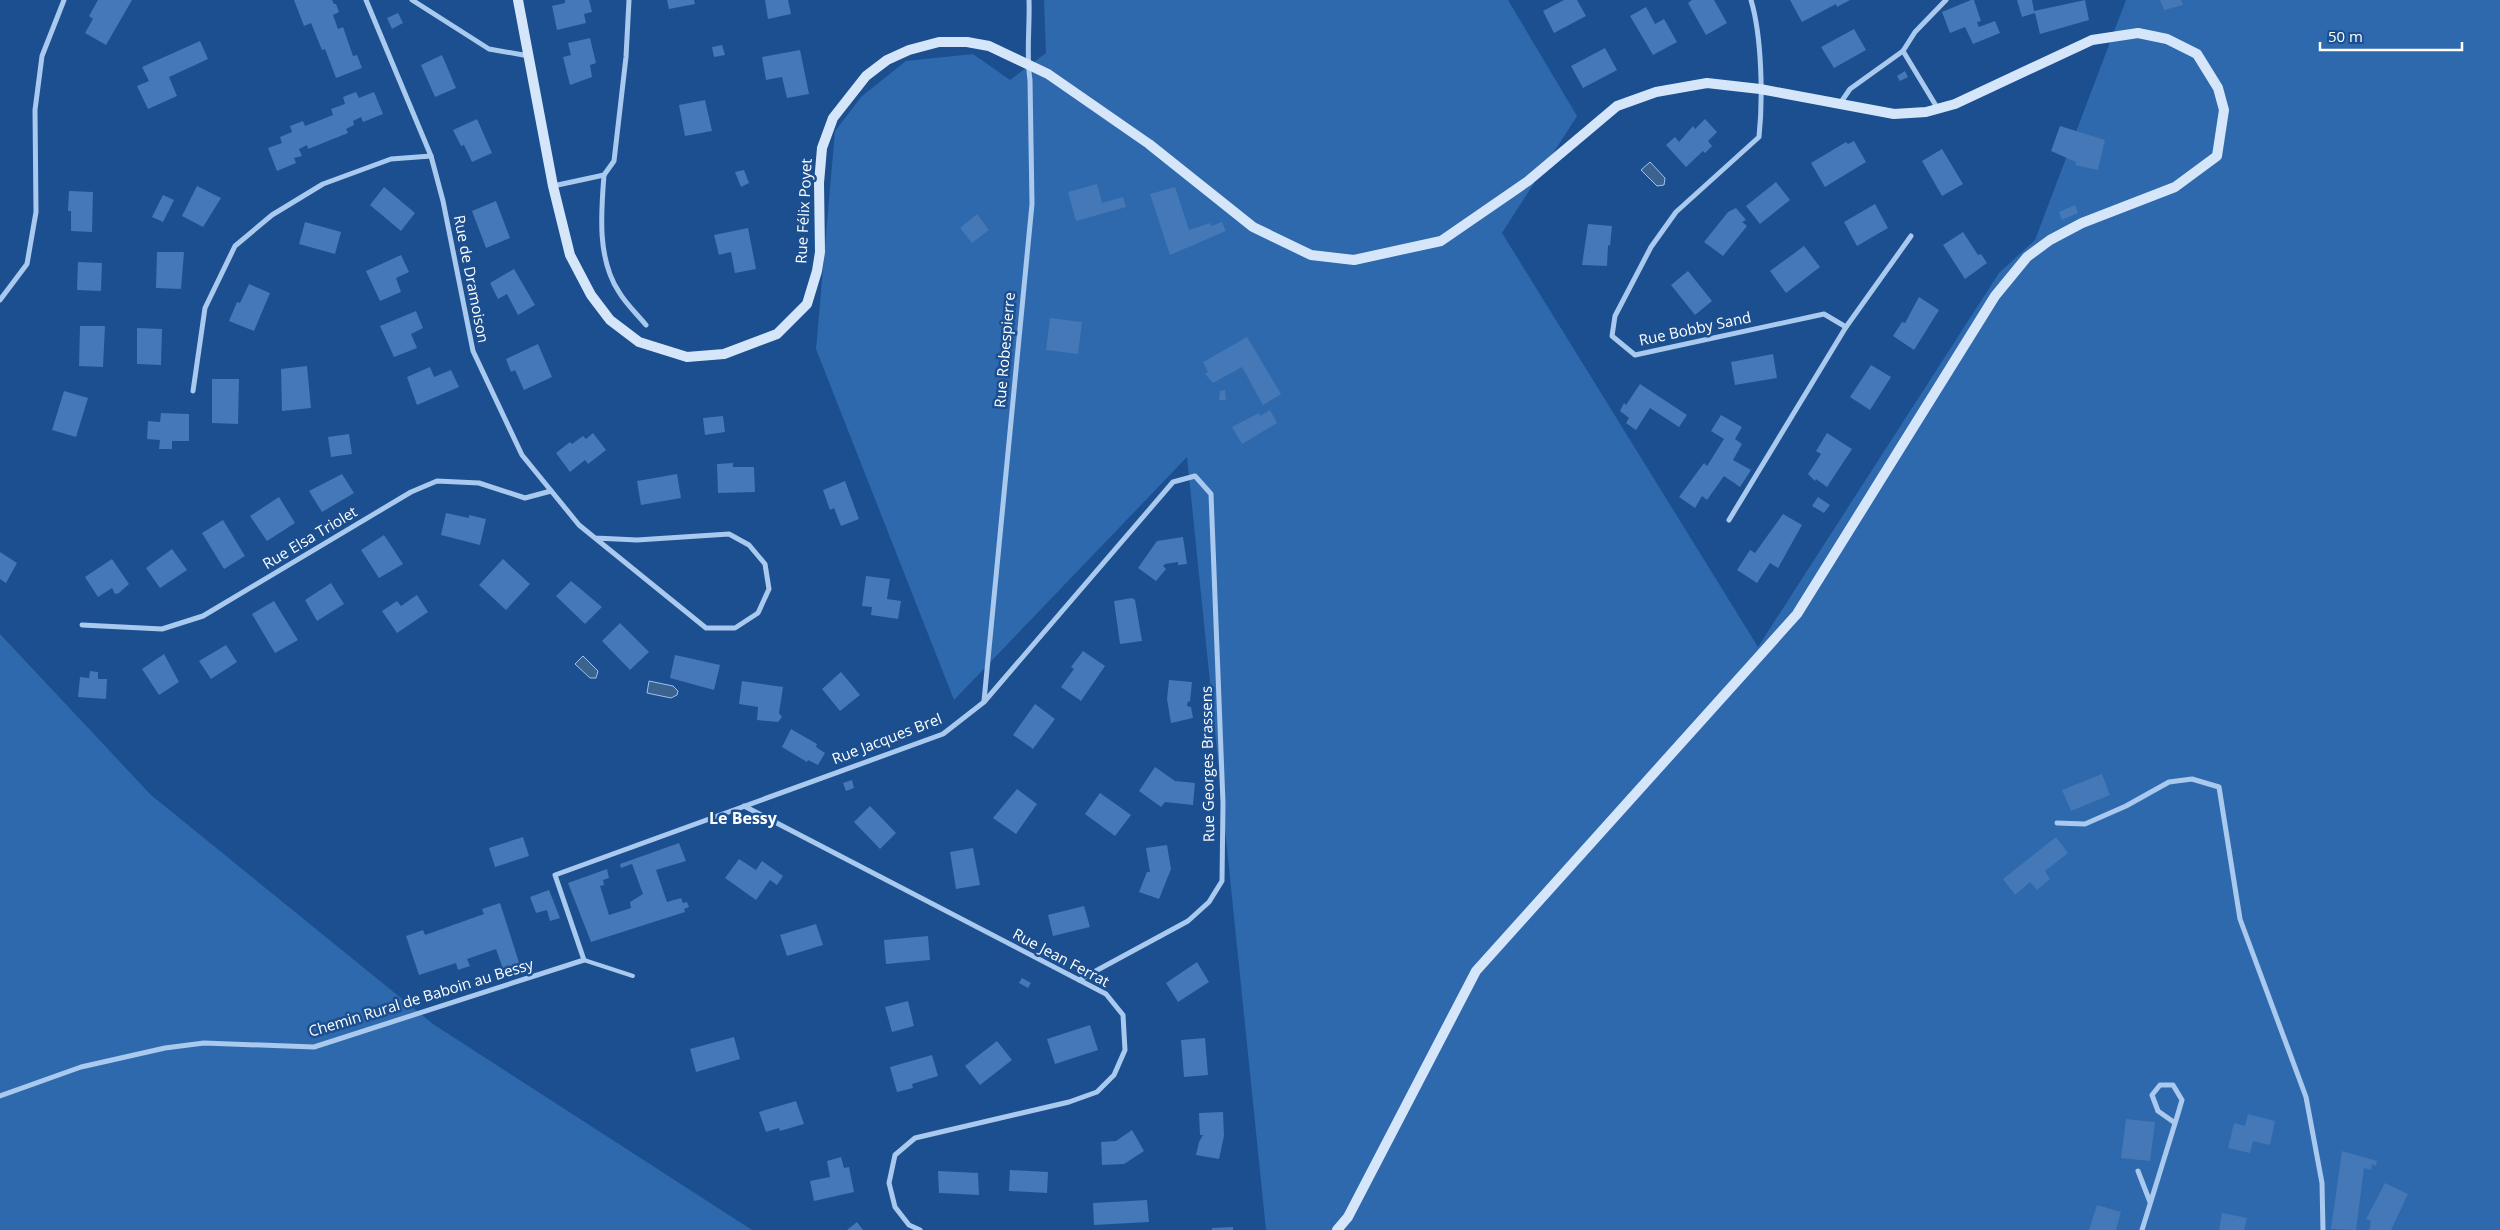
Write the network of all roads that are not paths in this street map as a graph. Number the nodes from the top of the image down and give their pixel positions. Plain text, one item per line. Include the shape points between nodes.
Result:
1 (64, 0) edge
2 (366, 0) edge
3 (412, 0) edge
4 (518, 0) edge
5 (629, 0) edge
6 (1029, 0) edge
7 (1751, 0) edge
8 (1946, 0) edge
9 (1903, 51) junction
10 (529, 56) junction
11 (1028, 64) junction
12 (1760, 89) junction
13 (1839, 106) junction
14 (1938, 109) junction
15 (431, 156) junction
16 (604, 175) junction
17 (553, 186) junction
18 (1911, 236) dead end
19 (0, 300) edge
20 (646, 325) dead end
21 (1846, 327) junction
22 (194, 391) dead end
23 (1195, 476) joint
24 (551, 491) junction
25 (1729, 520) dead end
26 (595, 538) junction
27 (82, 625) dead end
28 (984, 702) junction
29 (744, 806) junction
30 (2057, 823) dead end
31 (584, 960) junction
32 (634, 976) dead end
33 (1079, 980) junction
34 (0, 1096) edge
35 (2175, 1123) junction
36 (2138, 1171) dead end
37 (2151, 1202) junction
38 (920, 1230) edge
39 (1338, 1230) edge
40 (2142, 1230) edge
41 (2323, 1230) edge

1 - 19 street via 42,56 35,110 36,212 26,264
2 - 15 street, Rue de Dramoison
3 - 10 street via 489,49
4 - 10 street, Rue Félix Poyet
5 - 16 street via 614,161
6 - 11 street, Rue Robespierre
7 - 12 street via 1756,16
8 - 9 street via 1914,32
9 - 13 street via 1850,89
9 - 14 street
10 - 17 street, Rue Félix Poyet
11 - 12 street, Rue Félix Poyet via 1048,74 1148,144 1253,227 1311,255 1354,260 1441,241 1528,181 1617,106 1656,92 1707,83
11 - 17 street, Rue Félix Poyet via 989,46 939,42 887,60 866,76 833,118 822,148 820,252 807,304 777,334 724,354 687,357 639,342 610,320 591,295 570,255
11 - 28 street, Rue Robespierre via 1032,204
12 - 13 street, Rue Félix Poyet
12 - 21 street, Rue Bobby Sand via 1763,102 1759,137 1676,212 1651,247 1615,316 1612,336 1635,355 1824,314
13 - 14 street, Rue Félix Poyet via 1894,114
14 - 39 street, Rue Félix Poyet via 2092,40 2138,33 2167,39 2198,54 2218,88 2224,110 2217,156 2175,187 2082,223 2050,240 2028,257 1995,296 1796,614 1476,971 1348,1217
15 - 22 street via 391,159 323,184 272,215 234,246 205,308
15 - 24 street, Rue de Dramoison via 473,351 522,455
16 - 17 street
16 - 20 street via 605,258 618,292
18 - 21 street
21 - 25 street
23 - 28 street, Rue Jacques Brel via 1173,482
23 - 33 street, Rue Georges Brassens via 1211,494 1223,803 1222,881 1209,902 1188,921
24 - 26 street, Rue de Dramoison via 579,526
24 - 27 street, Rue Elsa Triolet via 525,498 479,483 437,481 411,492 203,616 162,629
26 - 26 street, Rue de Dramoison via 706,628 735,628 758,613 769,589 765,564 749,544 729,534 637,540
28 - 29 street, Rue Jacques Brel via 943,734
29 - 31 street, Rue Jacques Brel via 555,874
29 - 33 street, Rue Jean Ferrat
30 - 41 street via 2085,824 2169,782 2192,779 2219,787 2240,919 2306,1097 2322,1183
31 - 32 lane
31 - 34 street, Chemin Rural de Baboin au Bessy via 314,1047 204,1043 165,1048 80,1067
33 - 38 street, Rue Jean Ferrat via 1106,994 1123,1016 1125,1050 1114,1075 1097,1092 1069,1102 915,1138 895,1154 888,1183 895,1207 909,1225
35 - 35 street via 2182,1100 2173,1085 2160,1085 2152,1095 2158,1111
35 - 37 street
36 - 37 street
37 - 40 street

